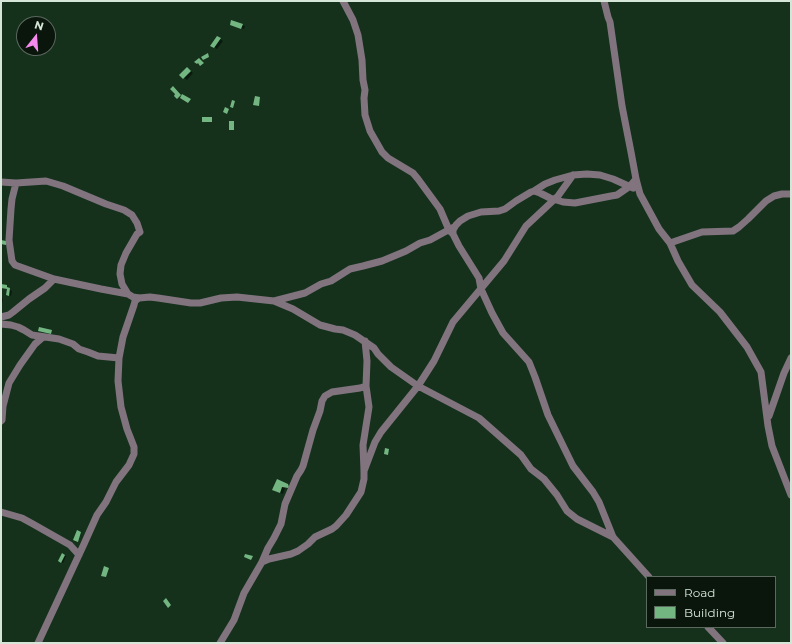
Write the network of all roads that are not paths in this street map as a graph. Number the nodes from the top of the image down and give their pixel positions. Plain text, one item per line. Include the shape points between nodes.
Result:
1 (344, 1) edge
2 (604, 1) edge
3 (573, 175) junction
4 (636, 179) junction
5 (1, 182) edge
6 (16, 183) junction
7 (630, 186) junction
8 (534, 192) junction
9 (640, 194) junction
10 (791, 194) edge
11 (555, 199) junction
12 (451, 232) junction
13 (670, 243) junction
14 (54, 279) junction
15 (481, 289) junction
16 (128, 294) junction
17 (139, 298) junction
18 (274, 301) junction
19 (1, 317) edge
20 (1, 324) edge
21 (43, 337) junction
22 (365, 341) junction
23 (119, 358) junction
24 (791, 358) edge
25 (366, 386) junction
26 (418, 386) junction
27 (768, 418) junction
28 (1, 420) edge
29 (364, 471) junction
30 (791, 495) edge
31 (1, 512) edge
32 (613, 537) junction
33 (79, 555) junction
34 (262, 562) junction
35 (648, 576) edge
36 (709, 628) edge
37 (38, 643) edge
38 (220, 643) edge
39 (723, 643) edge

1 - 12 street via 358,35 365,90 365,115 370,131 382,152 418,179 440,209
2 - 4 street via 610,22
3 - 7 street via 600,175
3 - 8 street via 554,180
3 - 11 street
4 - 7 street
4 - 9 street
5 - 6 street
6 - 14 street via 11,209 12,261 15,265
6 - 16 street via 46,181 132,215 140,232 126,253 120,274
7 - 9 street
7 - 11 street via 611,196 588,201 575,203
8 - 11 street
8 - 12 street via 528,193 505,209 468,216
9 - 13 street via 659,229
10 - 13 street via 774,196 766,201 733,231 702,232
11 - 15 street via 526,226 504,261
12 - 15 street via 478,278
12 - 18 street via 376,263 350,269 332,281 305,293
13 - 27 street via 692,285 720,312 747,346 762,372
14 - 16 street
14 - 19 street via 46,288 9,315
15 - 26 street via 453,322 434,361
15 - 32 street via 503,333 529,362 548,415 573,466 599,502
16 - 17 street
17 - 18 street via 200,303 236,296
17 - 23 street via 128,320
18 - 22 street via 320,325 355,334
20 - 21 street via 11,325
21 - 23 street via 59,339 98,356
21 - 28 street via 35,344 9,383
22 - 25 street
22 - 26 street via 391,367
23 - 33 street via 119,393 134,454 97,515
24 - 27 street
25 - 29 street via 369,407 363,445
25 - 34 street via 332,392 325,396 303,466 296,476 285,504 281,524
26 - 29 street via 381,432
26 - 32 street via 479,418 544,479 567,511 577,519
27 - 30 street via 772,446
29 - 34 street via 361,492 336,526 315,537 298,551
31 - 33 street via 22,518 70,544
32 - 35 street
33 - 37 street
34 - 38 street
36 - 39 street

